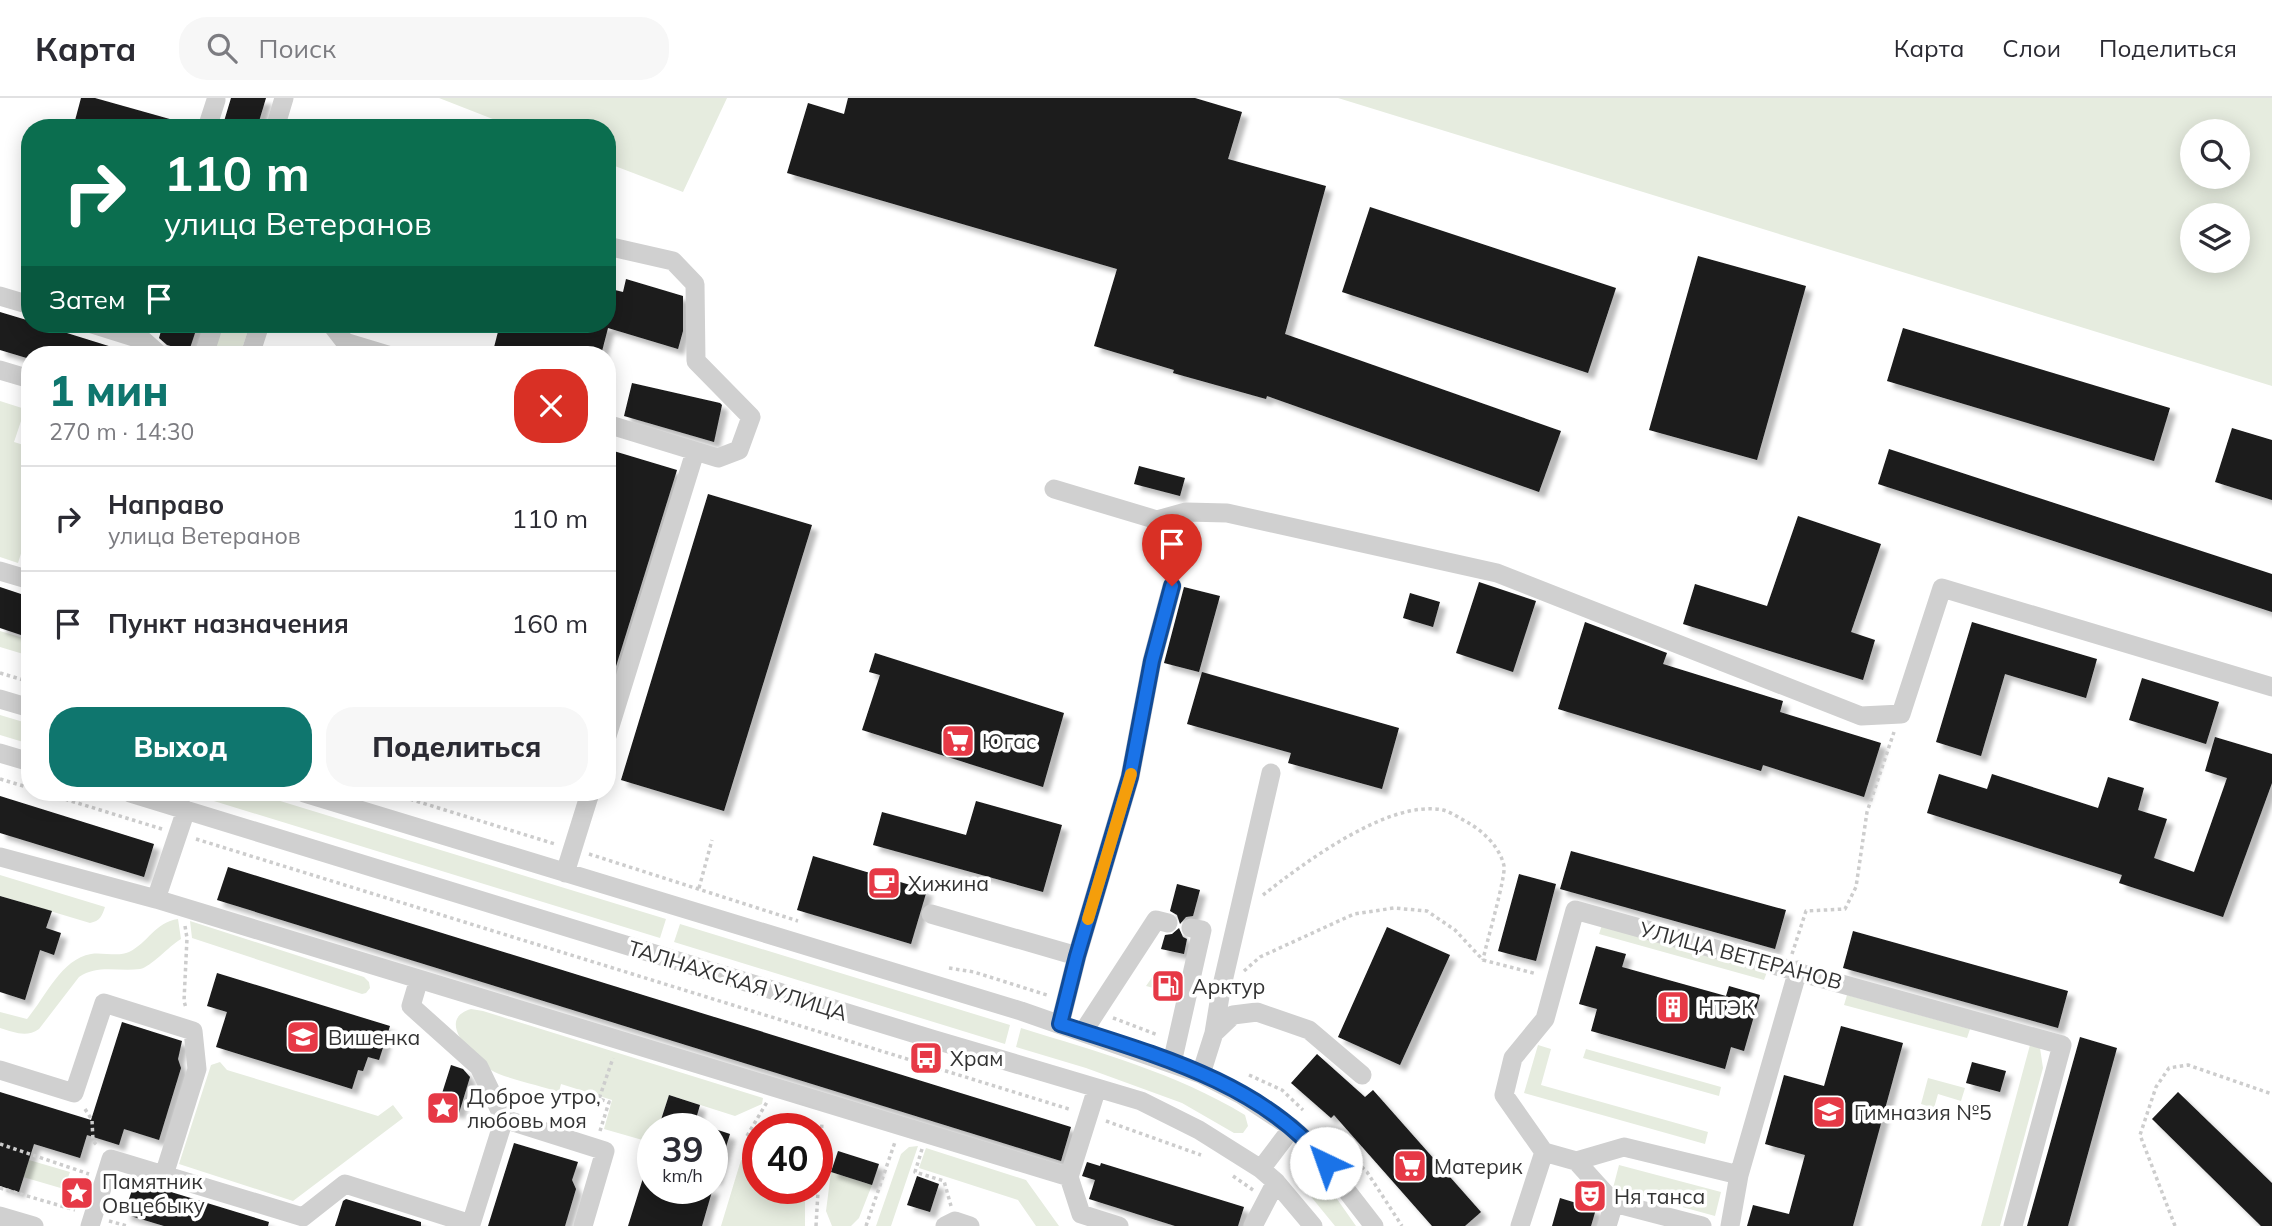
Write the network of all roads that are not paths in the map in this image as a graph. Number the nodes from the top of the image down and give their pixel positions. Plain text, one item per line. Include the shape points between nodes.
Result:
1 (284, 98) edge
2 (216, 100) dead end
3 (210, 119) edge
4 (278, 119) edge
5 (616, 248) edge
6 (0, 296) edge
7 (21, 302) edge
8 (338, 333) edge
9 (358, 346) edge
10 (0, 370) edge
11 (21, 376) edge
12 (616, 428) edge
13 (695, 452) junction
14 (1054, 489) dead end
15 (0, 571) edge
16 (21, 577) edge
17 (1172, 586) dead end
18 (2272, 687) edge
19 (0, 699) edge
20 (21, 705) edge
21 (616, 707) edge
22 (0, 753) edge
23 (21, 759) edge
24 (1271, 773) dead end
25 (156, 801) edge
26 (330, 801) edge
27 (588, 801) edge
28 (186, 810) junction
29 (0, 857) edge
30 (565, 873) junction
31 (156, 899) junction
32 (932, 914) dead end
33 (1168, 923) dead end
34 (1191, 928) dead end
35 (1077, 956) junction
36 (1793, 969) junction
37 (419, 979) junction
38 (1060, 1024) junction
39 (1083, 1032) junction
40 (1214, 1033) junction
41 (1172, 1063) junction
42 (0, 1070) edge
43 (1201, 1073) junction
44 (1362, 1075) dead end
45 (1097, 1088) junction
46 (504, 1119) junction
47 (1292, 1128) junction
48 (1544, 1152) junction
49 (1576, 1161) junction
50 (1261, 1169) junction
51 (164, 1175) junction
52 (1739, 1175) junction
53 (1069, 1177) junction
54 (1276, 1182) junction
55 (1614, 1203) junction
56 (0, 1216) edge
57 (92, 1221) edge
58 (34, 1226) edge
59 (583, 1226) edge
60 (1119, 1226) edge
61 (1253, 1226) edge
62 (1312, 1226) edge
63 (1374, 1226) edge
64 (1520, 1226) edge
65 (1607, 1226) edge
66 (1702, 1226) edge
67 (1730, 1226) edge
68 (2012, 1226) edge

1 - 4 street
2 - 3 street
5 - 13 street via 673,261 695,284 696,361 751,417 739,450 719,458
6 - 7 street
8 - 9 street via 345,342
10 - 11 street
12 - 13 street
13 - 21 street
14 - 18 street via 1157,520 1186,512 1227,513 1497,573 1861,716 1901,714 1942,587
15 - 16 street
17 - 35 street via 1130,777
19 - 20 street
22 - 23 street
24 - 40 street
25 - 28 street, ТАЛНАХСКАЯ УЛИЦА
26 - 30 street
27 - 30 street
28 - 31 street
28 - 45 street, ТАЛНАХСКАЯ УЛИЦА
29 - 31 street
30 - 38 street
31 - 37 street
32 - 35 street
33 - 39 street via 1156,920
34 - 41 street via 1202,930
35 - 38 street
36 - 48 street, УЛИЦА ВЕТЕРАНОВ via 1576,910 1545,1018 1513,1058 1504,1095
36 - 52 street
36 - 68 street, УЛИЦА ВЕТЕРАНОВ via 2062,1045
37 - 46 street via 411,1006 479,1067
37 - 53 street
38 - 39 street
39 - 41 street
40 - 43 street
40 - 44 street via 1233,1015 1257,1012 1309,1030
41 - 43 street
42 - 51 street via 74,1093 104,1003 193,1031 197,1069
43 - 47 street
45 - 50 street, ТАЛНАХСКАЯ УЛИЦА via 1141,1101
45 - 53 street
46 - 51 street via 471,1224 345,1184 303,1217
46 - 59 street via 604,1151
47 - 50 street
47 - 63 street via 1312,1146
48 - 49 street
48 - 64 street
49 - 52 street via 1623,1147
49 - 55 street
50 - 54 street, ТАЛНАХСКАЯ УЛИЦА
51 - 57 street via 111,1159
52 - 67 street
53 - 60 street via 1081,1214
54 - 61 street
54 - 62 street, ТАЛНАХСКАЯ УЛИЦА
55 - 65 street
55 - 66 street
56 - 58 street

